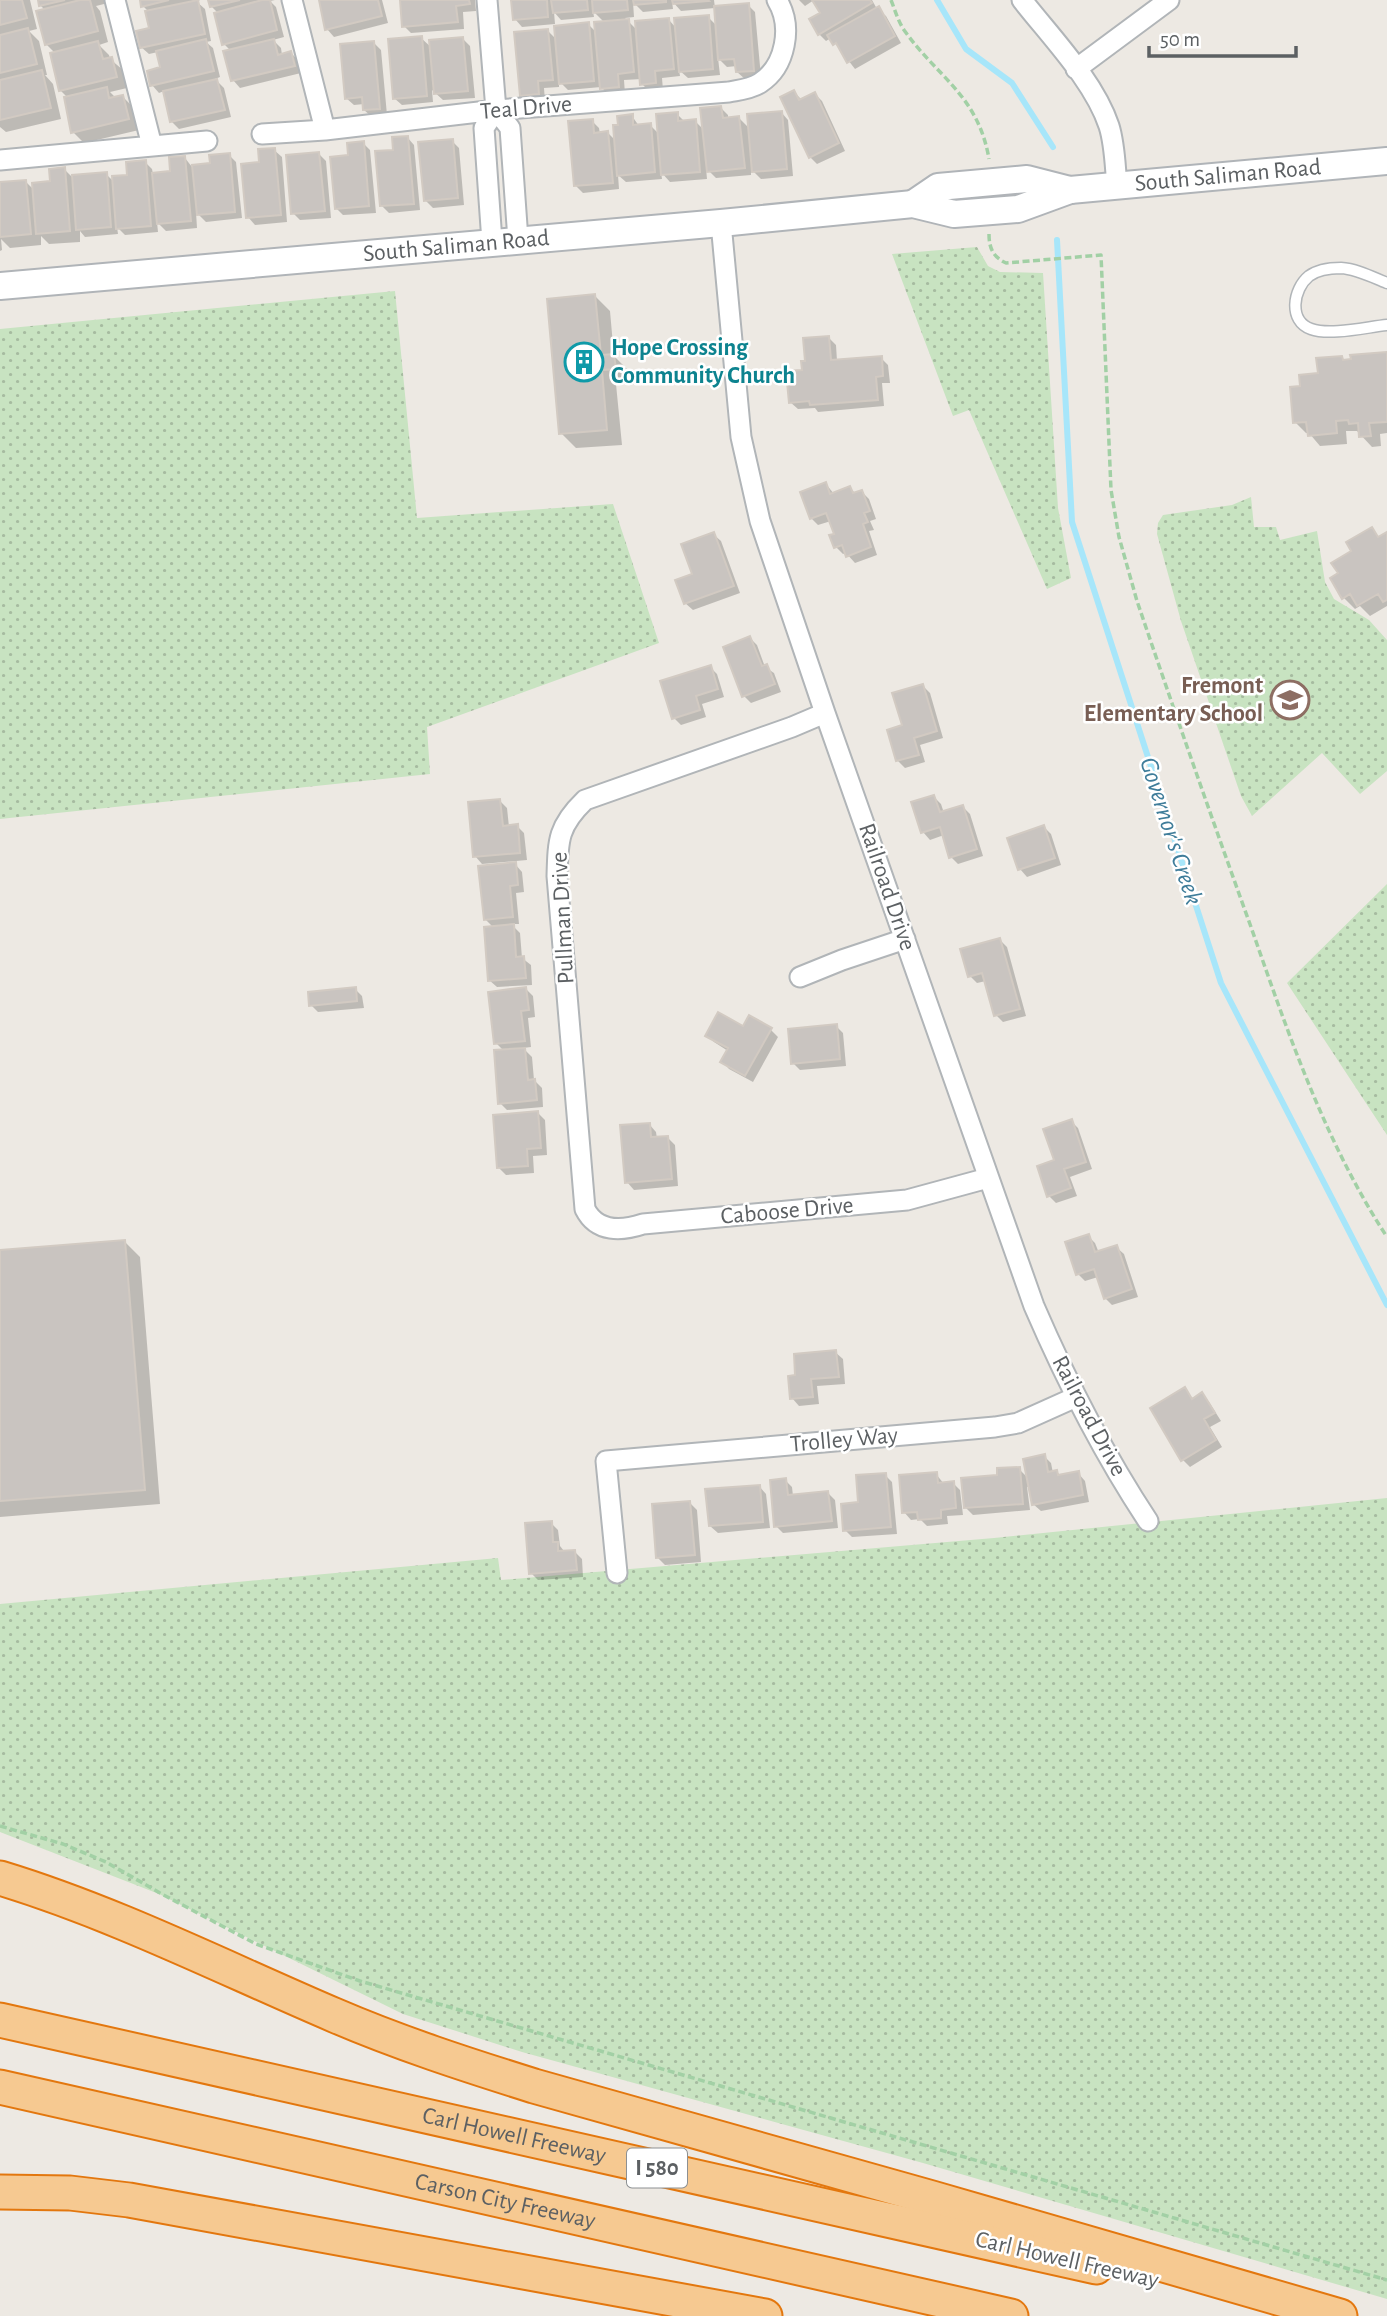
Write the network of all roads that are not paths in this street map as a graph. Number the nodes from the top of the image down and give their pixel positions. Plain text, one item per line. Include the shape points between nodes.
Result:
1 (115, 0) edge
2 (292, 0) edge
3 (487, 0) edge
4 (778, 0) edge
5 (1022, 0) edge
6 (1169, 0) edge
7 (1076, 69) junction
8 (496, 110) junction
9 (325, 130) junction
10 (262, 134) dead end
11 (207, 141) dead end
12 (152, 146) junction
13 (0, 160) edge
14 (1387, 161) edge
15 (512, 167) junction
16 (486, 170) junction
17 (1116, 186) junction
18 (721, 223) junction
19 (505, 241) junction
20 (1387, 283) edge
21 (0, 286) edge
22 (1387, 325) edge
23 (825, 713) junction
24 (905, 939) junction
25 (800, 977) dead end
26 (988, 1178) junction
27 (588, 1215) joint
28 (1076, 1397) junction
29 (1148, 1521) dead end
30 (617, 1573) dead end
31 (0, 1861) edge
32 (0, 1878) edge
33 (145, 1933) junction
34 (0, 2020) edge
35 (0, 2087) edge
36 (0, 2192) edge
37 (765, 2316) edge
38 (1011, 2316) edge
39 (1314, 2316) edge
40 (1340, 2316) edge

1 - 12 street
2 - 9 street
3 - 8 street
4 - 8 street, Teal Drive via 785,18 784,48 779,62 753,87
5 - 7 street
6 - 7 street
7 - 17 street via 1109,125
8 - 9 street, Teal Drive
8 - 15 street via 510,128
8 - 16 street via 484,128
9 - 10 street, Teal Drive
11 - 12 street
12 - 13 street
14 - 17 main road, South Saliman Road
15 - 16 street
15 - 19 street
16 - 19 street
17 - 18 main road, South Saliman Road via 1070,190 1018,209 954,214 913,204
18 - 19 main road, South Saliman Road
18 - 23 street, Railroad Drive via 741,437 760,521
19 - 21 main road, South Saliman Road
20 - 22 lane via 1355,270 1322,270 1300,285 1295,310 1300,323 1324,332
23 - 24 street, Railroad Drive
23 - 27 street, Pullman Drive via 585,800 569,815 558,843 557,876
24 - 25 street
24 - 26 street, Railroad Drive
26 - 27 street, Caboose Drive via 907,1200 628,1229 614,1230
26 - 28 street, Railroad Drive via 1034,1306
28 - 29 street, Railroad Drive
28 - 30 street, Trolley Way via 1018,1423 995,1427 606,1461
31 - 33 highway via 85,1895
32 - 33 highway
33 - 40 highway via 355,2024 472,2067
34 - 39 highway, Carl Howell Freeway / I 580
35 - 38 highway, Carson City Freeway
36 - 37 highway via 129,2200

